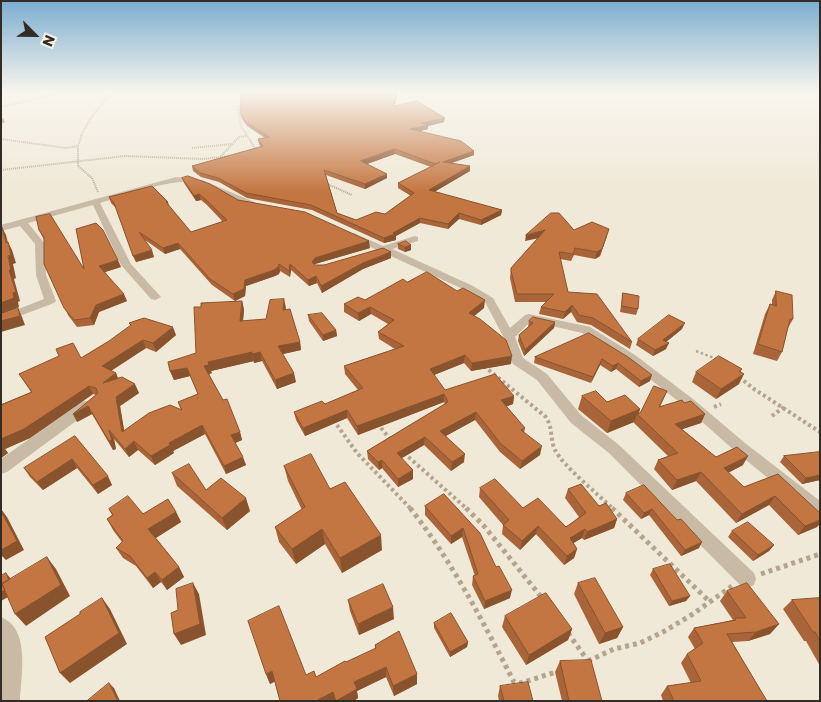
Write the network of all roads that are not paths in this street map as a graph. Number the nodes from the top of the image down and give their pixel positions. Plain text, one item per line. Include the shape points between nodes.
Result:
1 (97, 201) junction
2 (267, 206) edge
3 (22, 222) junction
4 (1, 228) edge
5 (341, 230) edge
6 (415, 239) dead end
7 (382, 249) junction
8 (364, 254) edge
9 (155, 297) dead end
10 (1, 320) edge
11 (510, 336) junction
12 (94, 401) edge
13 (1, 468) edge
14 (820, 511) edge
15 (747, 579) road end
16 (1, 627) edge
17 (9, 701) edge

1 - 2 street via 153,184 189,178 215,186 243,202
1 - 3 street
1 - 9 street via 126,265
3 - 4 street
3 - 10 street via 40,244 41,275 50,301
5 - 7 street
6 - 7 street
7 - 8 street
7 - 11 street via 489,300
11 - 14 street via 529,316 586,330 631,358 688,402
11 - 15 street via 514,354 521,364 542,377 576,419 614,450
12 - 13 street
16 - 17 street via 13,647

